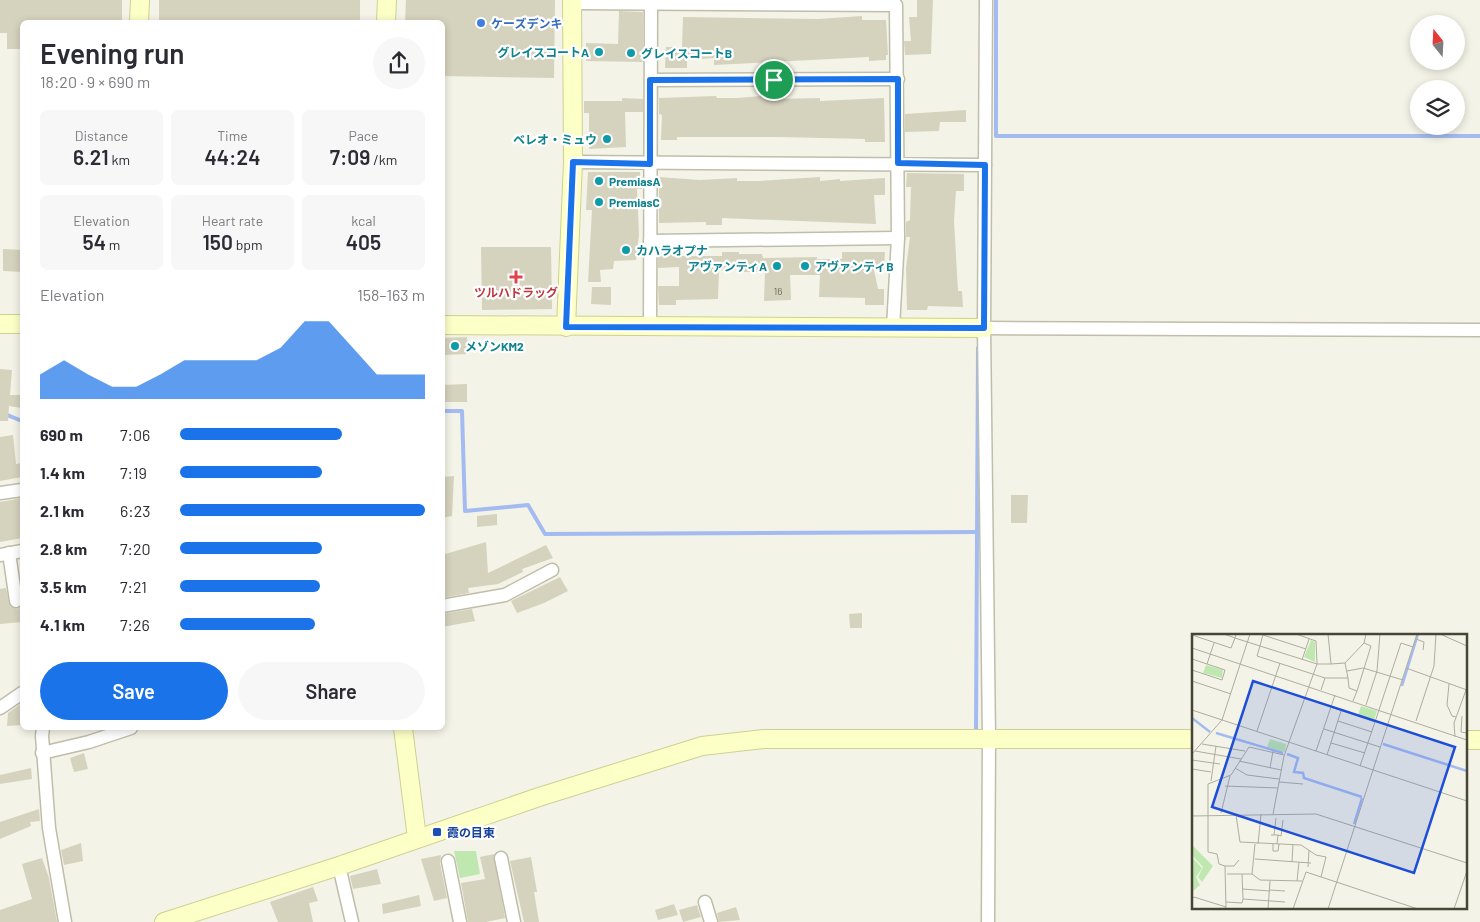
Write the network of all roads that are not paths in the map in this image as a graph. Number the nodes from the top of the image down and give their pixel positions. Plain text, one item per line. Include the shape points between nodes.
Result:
1 (140, 0) edge
2 (387, 0) edge
3 (986, 0) edge
4 (572, 1) edge
5 (896, 3) edge
6 (651, 5) junction
7 (140, 20) edge
8 (386, 20) edge
9 (898, 79) junction
10 (650, 80) junction
11 (573, 162) junction
12 (898, 163) junction
13 (650, 164) junction
14 (985, 165) junction
15 (898, 238) junction
16 (650, 241) junction
17 (0, 324) edge
18 (20, 324) edge
19 (445, 325) edge
20 (566, 327) junction
21 (650, 327) junction
22 (893, 328) junction
23 (984, 328) junction
24 (1480, 330) edge
25 (20, 490) edge
26 (0, 493) edge
27 (20, 551) edge
28 (5, 554) edge
29 (552, 570) dead end
30 (16, 601) dead end
31 (445, 605) edge
32 (20, 694) edge
33 (0, 708) edge
34 (43, 730) edge
35 (125, 730) edge
36 (402, 730) edge
37 (989, 739) junction
38 (1192, 740) edge
39 (42, 753) junction
40 (417, 838) junction
41 (501, 858) dead end
42 (448, 861) dead end
43 (339, 866) junction
44 (705, 902) dead end
45 (172, 921) edge
46 (65, 922) edge
47 (352, 922) edge
48 (460, 922) edge
49 (514, 922) edge
50 (711, 922) edge
51 (988, 922) edge

1 - 7 street
2 - 8 street
3 - 14 street
4 - 6 street
4 - 11 street
5 - 6 street
5 - 9 street
6 - 10 street
9 - 10 street
9 - 12 street
10 - 13 street
11 - 13 street
11 - 20 street
12 - 13 street
12 - 14 street
12 - 15 street
13 - 16 street
14 - 23 street
15 - 16 street
15 - 22 street
16 - 21 street
17 - 18 street
19 - 20 street
20 - 21 street
21 - 22 street
22 - 23 street
23 - 24 street
23 - 37 street
25 - 26 street
27 - 28 street
28 - 30 street
29 - 31 street via 505,595
32 - 33 street
34 - 39 street
35 - 39 street
36 - 40 street
37 - 38 street
37 - 40 street via 764,739 702,746
37 - 51 street
39 - 46 street via 49,828
40 - 43 street
41 - 49 street
42 - 48 street
43 - 45 street
43 - 47 street
44 - 50 street

